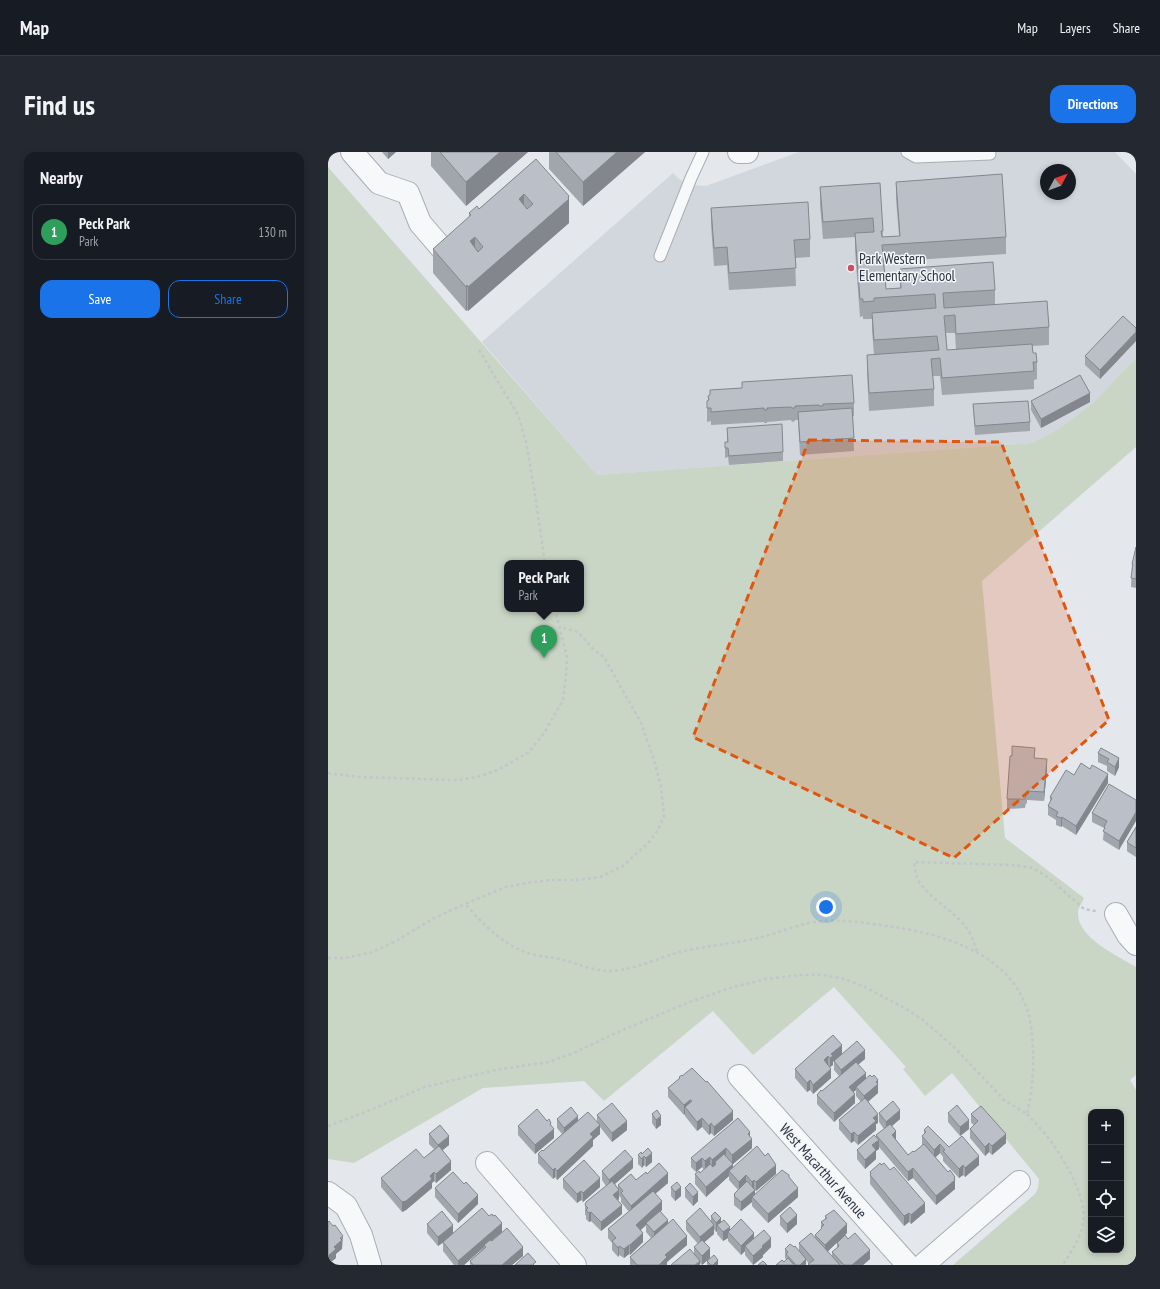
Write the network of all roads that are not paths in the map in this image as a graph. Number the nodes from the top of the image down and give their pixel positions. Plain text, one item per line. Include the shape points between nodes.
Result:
1 (352, 152) edge
2 (703, 152) edge
3 (738, 152) edge
4 (747, 152) edge
5 (908, 152) edge
6 (990, 154) dead end
7 (660, 256) dead end
8 (450, 258) edge
9 (1116, 914) road end
10 (1136, 944) edge
11 (739, 1076) dead end
12 (486, 1163) dead end
13 (1019, 1182) dead end
14 (328, 1193) edge
15 (370, 1265) edge
16 (575, 1265) edge
17 (908, 1265) edge
18 (923, 1265) edge

1 - 8 street via 378,183 408,193 420,223
2 - 7 lane
3 - 4 street
5 - 6 lane via 916,157
9 - 10 street
11 - 17 street, West Macarthur Avenue
12 - 16 street
13 - 18 street
14 - 15 street via 346,1206 361,1235

